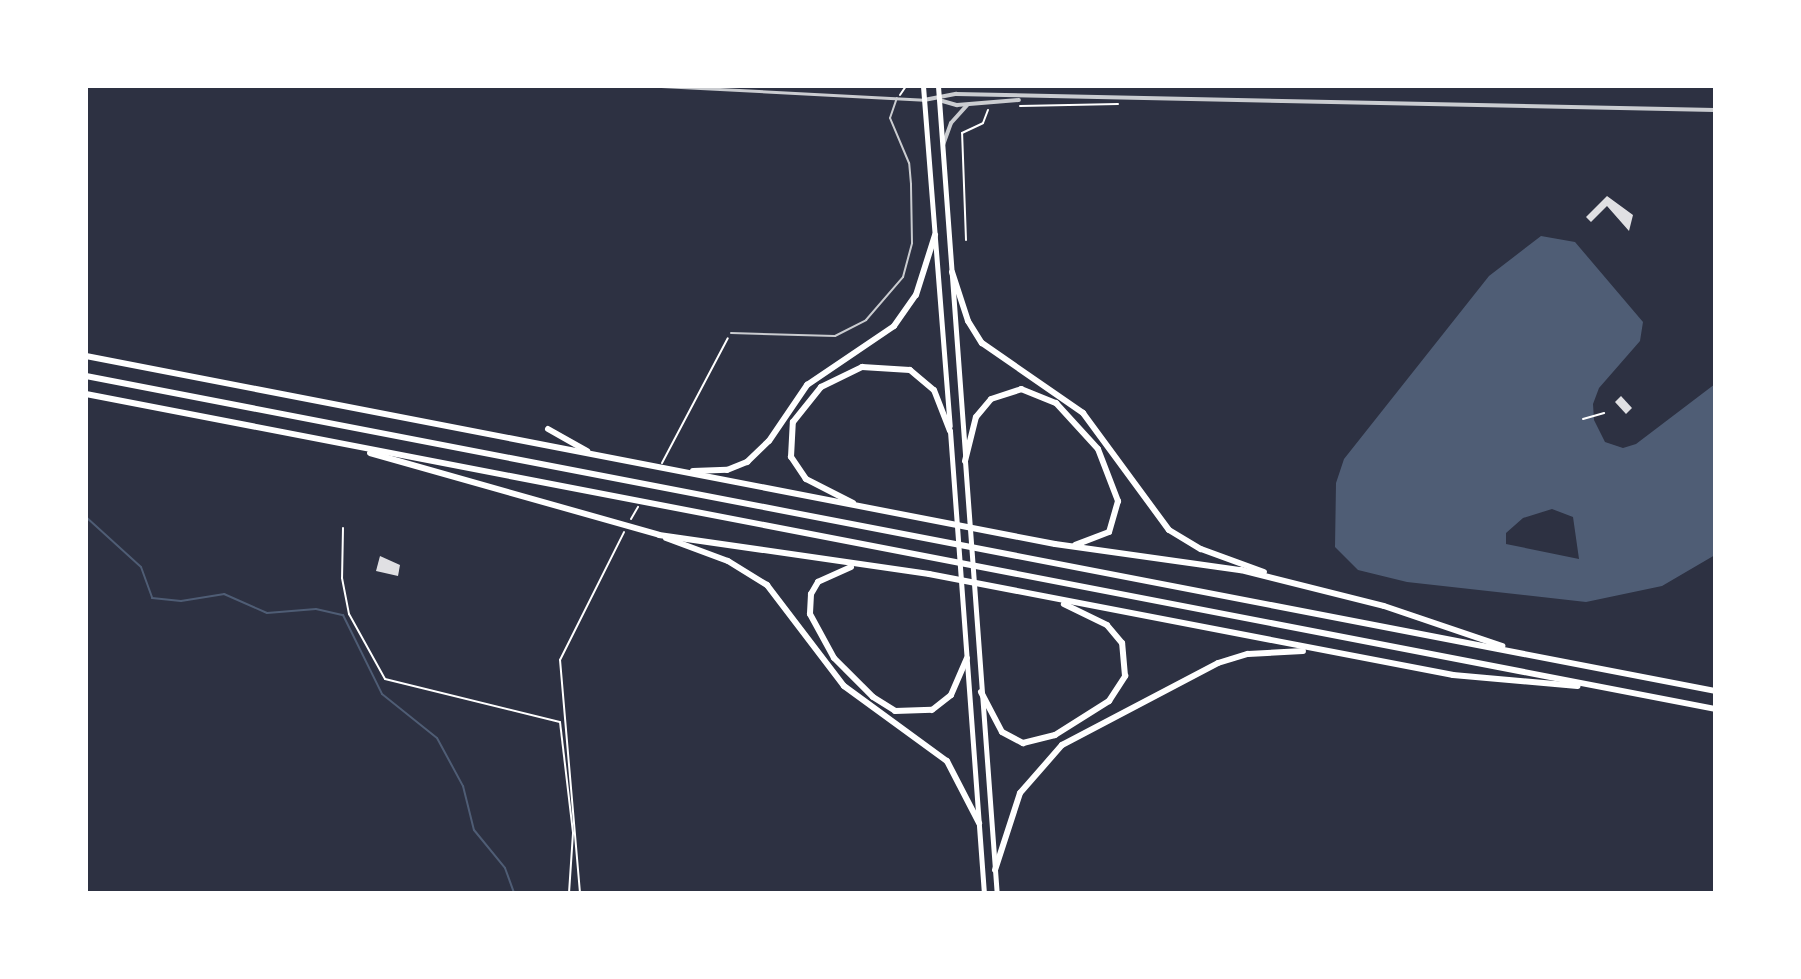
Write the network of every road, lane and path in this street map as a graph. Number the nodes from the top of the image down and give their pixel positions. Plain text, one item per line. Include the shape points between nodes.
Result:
1 (661, 86) edge
2 (906, 86) edge
3 (923, 86) edge
4 (938, 86) edge
5 (897, 98) junction
6 (1029, 98) junction
7 (924, 100) junction
8 (939, 100) junction
9 (967, 105) junction
10 (988, 108) dead end
11 (1715, 110) edge
12 (942, 147) junction
13 (935, 235) junction
14 (966, 240) dead end
15 (952, 272) junction
16 (731, 333) joint
17 (86, 356) edge
18 (86, 376) edge
19 (86, 394) edge
20 (1604, 413) dead end
21 (1583, 419) dead end
22 (548, 429) dead end
23 (950, 431) junction
24 (336, 442) junction
25 (668, 450) dead end
26 (597, 455) junction
27 (965, 461) junction
28 (675, 471) junction
29 (867, 509) junction
30 (343, 528) dead end
31 (659, 535) junction
32 (619, 542) dead end
33 (1055, 544) junction
34 (864, 565) junction
35 (1285, 580) junction
36 (1042, 596) junction
37 (1320, 651) junction
38 (1521, 653) junction
39 (967, 658) junction
40 (1595, 685) junction
41 (1715, 691) edge
42 (981, 692) junction
43 (1715, 709) edge
44 (979, 823) junction
45 (995, 870) junction
46 (569, 893) edge
47 (580, 893) edge
48 (984, 893) edge
49 (997, 893) edge

1 - 5 street
2 - 5 path
3 - 7 main road
4 - 8 main road
5 - 7 street
5 - 16 lane via 890,118 909,163 911,184 912,243 903,277 866,320 835,336
6 - 8 street via 956,94
6 - 9 street
6 - 11 street
7 - 8 street
7 - 13 main road
8 - 9 street
8 - 12 main road
9 - 12 street via 951,123
10 - 14 path via 986,120 962,133
12 - 15 main road
13 - 23 main road
13 - 28 highway via 920,285 900,320 807,385 758,453 727,470
15 - 27 main road
15 - 35 highway via 968,321 982,343 1083,413 1169,530 1201,549
16 - 25 path
17 - 26 highway
18 - 38 highway
19 - 24 highway
20 - 21 path
22 - 26 highway
23 - 29 highway via 934,390 903,368 852,370 811,396 790,431 794,464 813,483
23 - 39 main road
24 - 31 highway
24 - 40 highway
26 - 28 highway
27 - 33 highway via 981,409 1005,392 1037,392 1071,415 1103,458 1118,508 1113,525 1098,540
27 - 42 main road
28 - 29 highway
29 - 33 highway
30 - 46 path via 342,578 349,614 385,679 560,722 573,833
31 - 34 highway
31 - 44 highway via 728,561 767,585 844,686 947,761
32 - 47 path via 560,660
33 - 35 highway
34 - 36 highway
34 - 39 highway via 824,577 809,603 821,639 852,680 884,706 919,714 951,695
35 - 38 highway via 1440,623
36 - 37 highway
36 - 42 highway via 1094,617 1113,631 1126,658 1119,688 1088,717 1030,743 1002,732
37 - 40 highway via 1524,684
37 - 45 highway via 1248,654 1218,663 1062,745 1020,793
38 - 41 highway
39 - 44 main road
40 - 43 highway
42 - 45 main road
44 - 48 main road
45 - 49 main road

